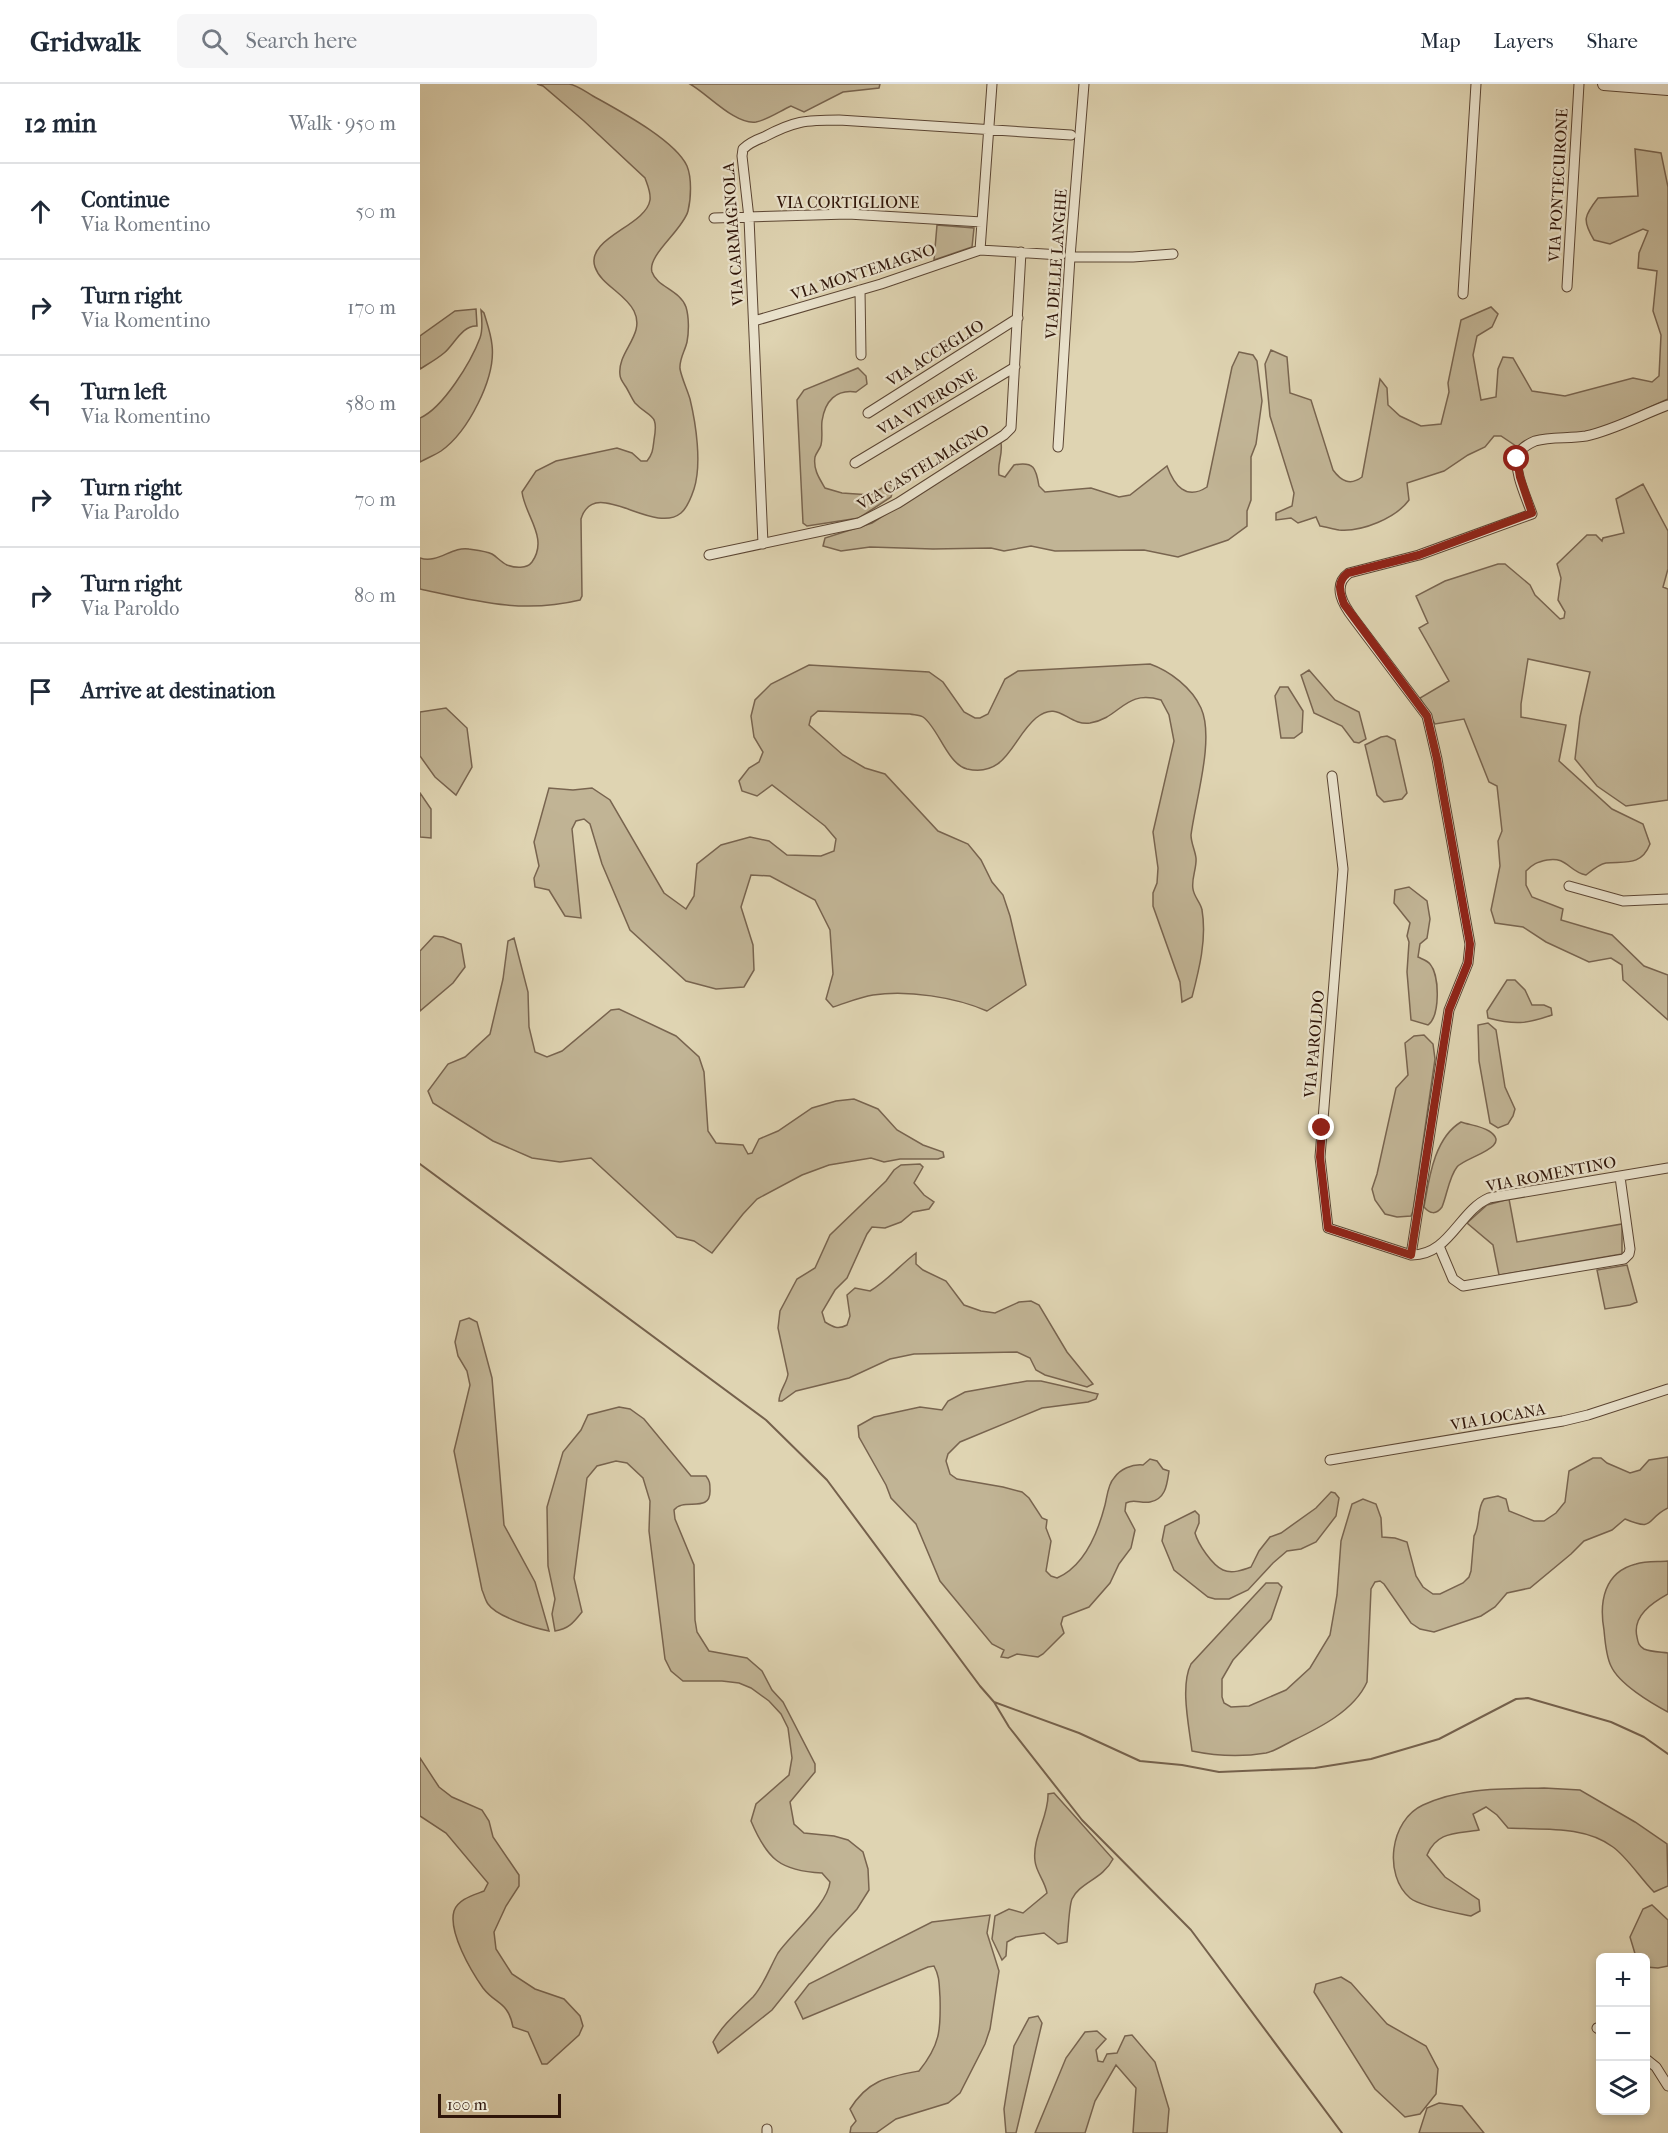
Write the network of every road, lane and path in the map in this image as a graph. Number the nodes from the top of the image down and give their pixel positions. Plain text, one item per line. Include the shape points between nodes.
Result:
1 (992, 84) edge
2 (1084, 84) edge
3 (1476, 84) edge
4 (1579, 84) edge
5 (1604, 84) edge
6 (1668, 89) edge
7 (989, 129) junction
8 (1071, 135) dead end
9 (714, 218) dead end
10 (749, 218) junction
11 (982, 222) junction
12 (980, 250) junction
13 (1021, 252) junction
14 (1173, 254) dead end
15 (1066, 256) junction
16 (1567, 288) dead end
17 (860, 291) junction
18 (1463, 294) dead end
19 (1018, 318) junction
20 (754, 321) junction
21 (861, 355) dead end
22 (1015, 367) junction
23 (1668, 405) edge
24 (868, 413) dead end
25 (1058, 447) dead end
26 (855, 463) dead end
27 (763, 544) junction
28 (709, 555) dead end
29 (1332, 776) dead end
30 (1569, 886) dead end
31 (1668, 899) edge
32 (1668, 1168) edge
33 (1620, 1177) junction
34 (1439, 1246) junction
35 (1411, 1255) junction
36 (1668, 1389) edge
37 (1330, 1460) dead end
38 (1649, 2061) edge
39 (1668, 2086) edge

1 - 7 street
2 - 15 street, VIA DELLE LANGHE
3 - 18 street
4 - 16 street, VIA PONTECURONE
5 - 6 street
7 - 8 street, VIA CARMAGNOLA
7 - 10 street, VIA CARMAGNOLA via 839,120 786,125 743,149
7 - 11 street
9 - 10 street, VIA CORTIGLIONE
10 - 11 street, VIA CORTIGLIONE via 859,214
10 - 20 street, VIA CARMAGNOLA
11 - 12 street
12 - 13 street
12 - 17 street, VIA MONTEMAGNO
13 - 15 street
13 - 19 street, VIA CASTELMAGNO
14 - 15 street
15 - 25 street, VIA DELLE LANGHE
17 - 20 street, VIA MONTEMAGNO
17 - 21 street
19 - 22 street, VIA CASTELMAGNO
19 - 24 street, VIA ACCEGLIO
20 - 27 street, VIA CARMAGNOLA
22 - 26 street, VIA VIVERONE
22 - 27 street, VIA CASTELMAGNO via 1011,428 1004,435 871,518
23 - 35 street via 1594,434 1526,445 1517,463 1532,513 1419,555 1353,572 1341,581 1344,604 1427,716 1470,944 1468,963 1449,1010
27 - 28 street, VIA CASTELMAGNO
29 - 35 street, VIA PAROLDO via 1343,869 1320,1157 1328,1228
30 - 31 street via 1623,901
32 - 33 street, VIA ROMENTINO
33 - 34 street, VIA ROMENTINO via 1489,1198 1476,1206
33 - 34 street via 1630,1249 1624,1259 1463,1286 1453,1279
34 - 35 street, VIA ROMENTINO
36 - 37 street, VIA LOCANA via 1570,1419
38 - 39 street

